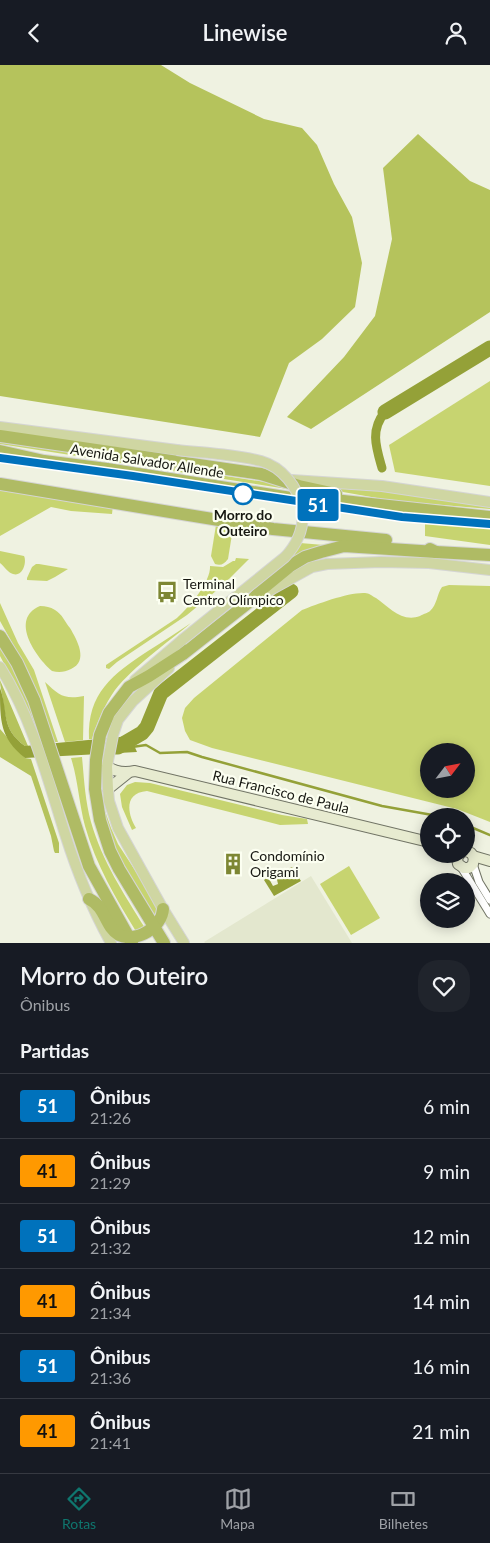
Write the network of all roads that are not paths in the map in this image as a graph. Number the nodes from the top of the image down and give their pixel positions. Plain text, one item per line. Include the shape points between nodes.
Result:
1 (0, 427) edge
2 (0, 436) edge
3 (0, 451) edge
4 (281, 479) junction
5 (0, 484) edge
6 (490, 502) edge
7 (379, 505) junction
8 (490, 517) edge
9 (436, 552) junction
10 (490, 555) edge
11 (490, 570) edge
12 (253, 599) junction
13 (0, 636) edge
14 (183, 654) junction
15 (0, 667) edge
16 (129, 687) junction
17 (106, 735) junction
18 (41, 740) junction
19 (104, 762) junction
20 (51, 769) junction
21 (128, 773) junction
22 (108, 789) junction
23 (420, 840) edge
24 (475, 858) edge
25 (490, 862) edge
26 (459, 863) edge
27 (462, 863) edge
28 (470, 863) edge
29 (473, 863) edge
30 (89, 899) junction
31 (490, 900) edge
32 (163, 909) junction
33 (490, 914) edge
34 (154, 927) junction
35 (130, 940) edge
36 (111, 943) edge
37 (164, 943) edge
38 (184, 943) edge

1 - 16 main road, bridge via 263,461 284,474 295,487 302,512 299,539 286,557 144,671
2 - 4 highway, Avenida Salvador Allende via 261,473
3 - 7 highway, Avenida Salvador Allende via 44,461 291,498
4 - 6 main road, Avenida Salvador Allende via 382,485
4 - 7 highway, Avenida Salvador Allende via 368,499
5 - 9 highway via 273,529 410,543
7 - 8 highway, Avenida Salvador Allende
9 - 10 highway
9 - 12 highway via 344,546 305,557
11 - 12 main road via 419,563 327,563 312,567
12 - 14 highway
13 - 18 highway via 26,681
14 - 16 highway
14 - 17 main road via 126,709
15 - 18 main road
16 - 17 highway via 109,713
17 - 19 highway
18 - 20 highway
19 - 21 street, Rua Francisco de Paula via 114,771
19 - 22 main road
19 - 34 highway via 95,789 100,820 119,869
20 - 30 main road via 65,835
20 - 35 highway via 89,866
21 - 22 street
21 - 23 street, Rua Francisco de Paula via 135,771
22 - 32 main road via 118,827
24 - 25 street
26 - 33 street
27 - 28 street via 469,868
29 - 31 street
30 - 35 highway via 98,904 117,934
30 - 36 main road
32 - 34 highway
32 - 38 main road
34 - 35 highway
34 - 37 highway

